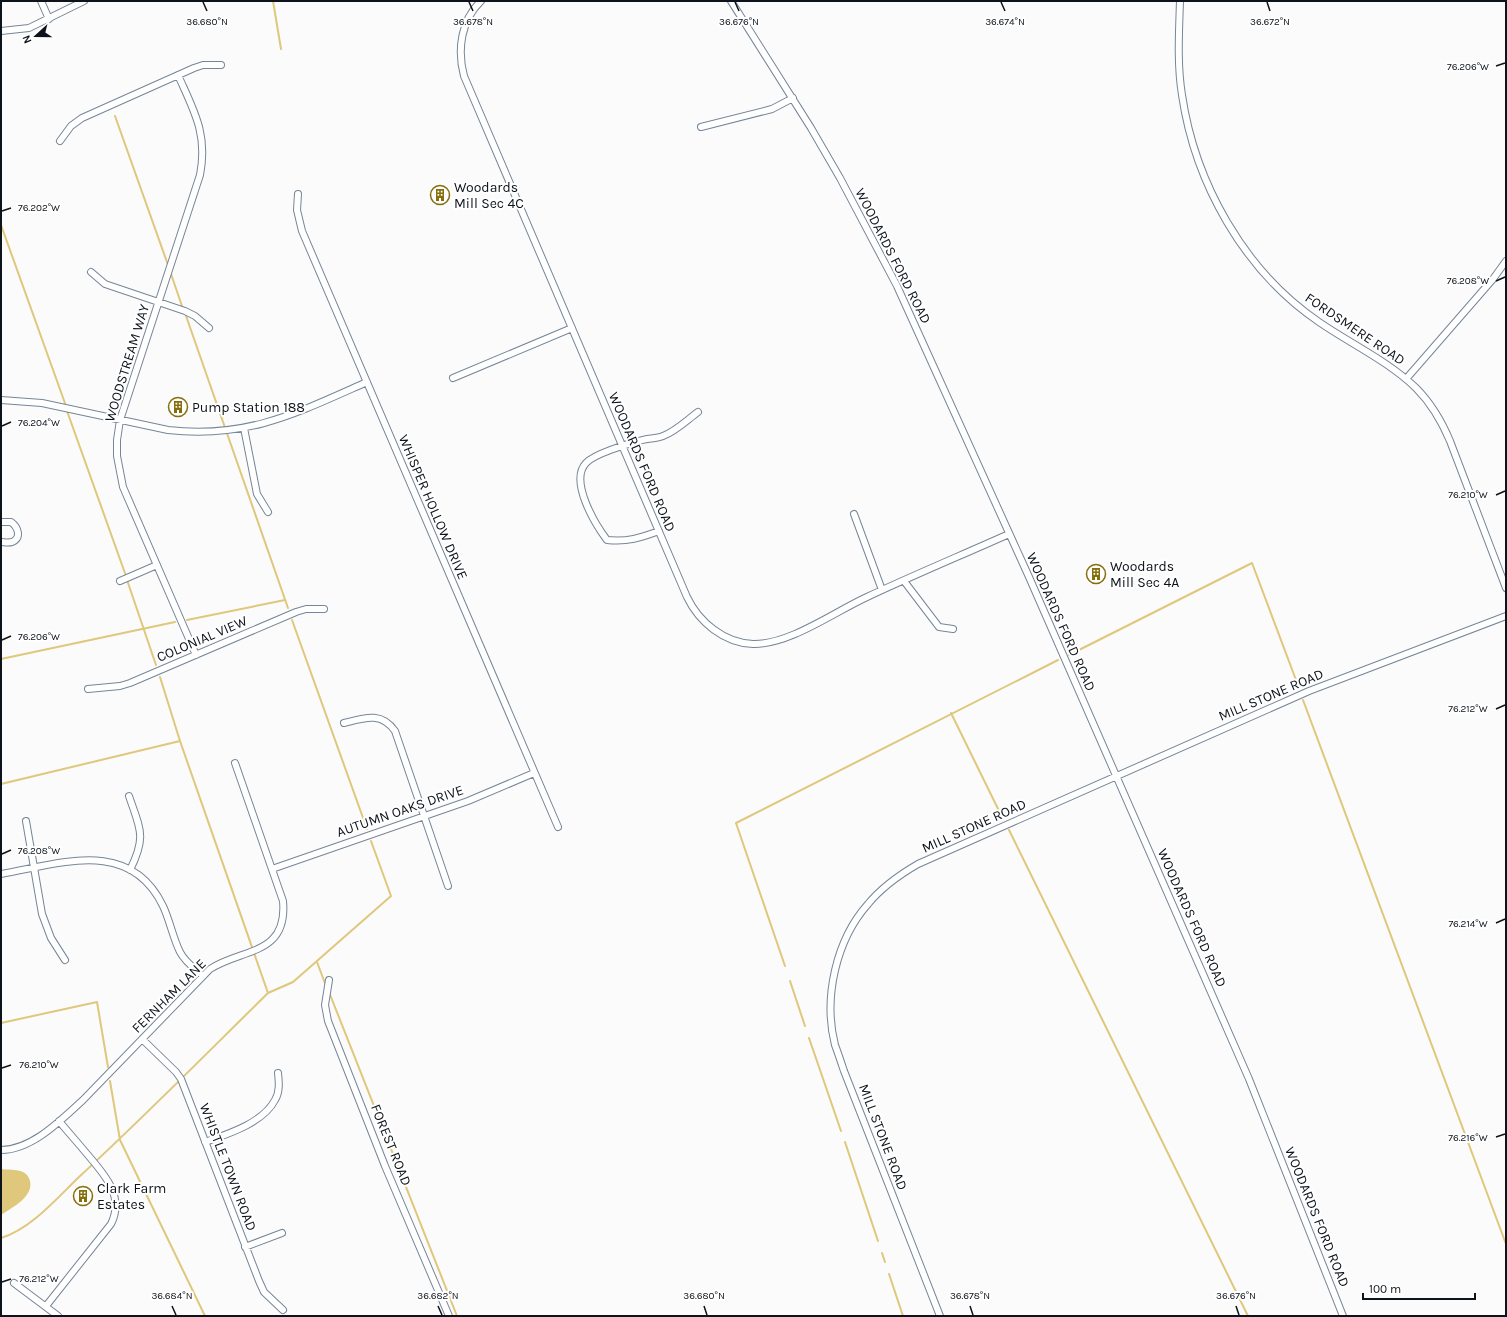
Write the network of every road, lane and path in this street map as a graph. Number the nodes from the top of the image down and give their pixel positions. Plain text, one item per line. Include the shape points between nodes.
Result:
1 (41, 1) edge
2 (84, 1) edge
3 (481, 1) edge
4 (731, 1) edge
5 (1180, 1) edge
6 (49, 19) junction
7 (1, 31) edge
8 (220, 65) dead end
9 (178, 75) junction
10 (793, 98) junction
11 (701, 127) dead end
12 (60, 141) dead end
13 (298, 194) dead end
14 (1506, 260) edge
15 (91, 272) dead end
16 (158, 303) junction
17 (209, 328) dead end
18 (572, 328) junction
19 (453, 378) dead end
20 (1406, 379) junction
21 (367, 382) junction
22 (1, 400) edge
23 (698, 412) dead end
24 (120, 420) junction
25 (244, 428) junction
26 (622, 446) junction
27 (268, 512) dead end
28 (854, 514) dead end
29 (1, 522) edge
30 (659, 530) junction
31 (1009, 534) junction
32 (1, 542) edge
33 (157, 565) junction
34 (120, 581) dead end
35 (904, 581) junction
36 (1506, 588) edge
37 (882, 590) junction
38 (324, 609) dead end
39 (1506, 616) edge
40 (952, 628) dead end
41 (196, 654) junction
42 (88, 689) dead end
43 (344, 723) dead end
44 (235, 763) dead end
45 (534, 772) junction
46 (1116, 776) junction
47 (129, 796) dead end
48 (424, 816) junction
49 (26, 821) dead end
50 (558, 827) dead end
51 (34, 868) junction
52 (272, 869) junction
53 (130, 870) junction
54 (1, 874) edge
55 (448, 886) dead end
56 (65, 960) dead end
57 (203, 976) junction
58 (329, 980) dead end
59 (142, 1039) junction
60 (278, 1073) dead end
61 (59, 1120) junction
62 (205, 1142) junction
63 (1, 1150) edge
64 (282, 1233) dead end
65 (246, 1247) junction
66 (14, 1283) dead end
67 (46, 1306) junction
68 (283, 1310) dead end
69 (58, 1316) edge
70 (450, 1316) edge
71 (940, 1316) edge
72 (1343, 1316) edge

1 - 6 street
2 - 6 street
3 - 18 street, WOODARDS FORD ROAD via 468,18 463,32 460,56 464,76
4 - 10 street, WOODARDS FORD ROAD
5 - 20 street, FORDSMERE ROAD via 1179,66 1186,116 1200,167 1221,212 1262,270 1297,306
6 - 7 street via 29,28
8 - 9 street via 203,65
9 - 12 street via 82,118 71,126
9 - 16 street, WOODSTREAM WAY via 200,126 203,160
10 - 11 street via 772,109
10 - 31 street, WOODARDS FORD ROAD via 840,178 897,286
13 - 21 street, WHISPER HOLLOW DRIVE via 297,210 302,231
14 - 20 street via 1493,279
15 - 16 street via 105,284
16 - 17 street via 190,314
16 - 24 street, WOODSTREAM WAY
18 - 19 street
18 - 26 street, WOODARDS FORD ROAD
20 - 36 street, FORDSMERE ROAD via 1430,404 1444,426
21 - 25 street via 290,415
21 - 45 street, WHISPER HOLLOW DRIVE
22 - 24 street via 42,404
23 - 26 street via 663,436
24 - 25 street via 184,432
24 - 33 street, WOODSTREAM WAY via 117,456 121,478
25 - 27 street via 257,494
26 - 30 street, WOODARDS FORD ROAD
26 - 30 street via 586,462 580,472 581,486 595,523 607,540 621,542
28 - 37 street
29 - 32 street via 11,522 17,527 18,535 14,541
30 - 37 street, WOODARDS FORD ROAD via 693,609 709,626 723,636 737,641 754,644 782,640
31 - 35 street, WOODARDS FORD ROAD
31 - 46 street, WOODARDS FORD ROAD
33 - 34 street
33 - 41 street, WOODSTREAM WAY
35 - 37 street, WOODARDS FORD ROAD
35 - 40 street via 939,627
38 - 41 street, COLONIAL VIEW via 301,610
39 - 46 street, MILL STONE ROAD via 1309,691
41 - 42 street, COLONIAL VIEW via 130,683
43 - 48 street via 372,717 381,719 391,726 395,731
44 - 52 street, FERNHAM LANE
45 - 48 street, AUTUMN OAKS DRIVE via 468,801
45 - 50 street, WHISPER HOLLOW DRIVE
46 - 71 street, MILL STONE ROAD via 918,864 897,877 867,904 841,952 831,996 835,1045
46 - 72 street, WOODARDS FORD ROAD via 1249,1078
47 - 53 street via 141,840
48 - 52 street, AUTUMN OAKS DRIVE
48 - 55 street
49 - 51 street
51 - 53 street via 99,860 113,862
51 - 54 street
51 - 56 street via 46,927
52 - 57 street, FERNHAM LANE via 284,912 276,935 262,948 217,965
53 - 57 street via 155,891 180,951
57 - 59 street, FERNHAM LANE
58 - 70 street, FOREST ROAD via 325,1005 328,1021
59 - 61 street, FERNHAM LANE via 83,1100
59 - 62 street, WHISTLE TOWN ROAD via 181,1079
60 - 62 street via 276,1098 268,1110 244,1127
61 - 63 street, FERNHAM LANE via 25,1146
61 - 67 street via 104,1174 111,1186 116,1207 111,1224
62 - 65 street, WHISTLE TOWN ROAD
64 - 65 street
65 - 68 street, WHISTLE TOWN ROAD via 264,1292
66 - 67 street
67 - 69 street

